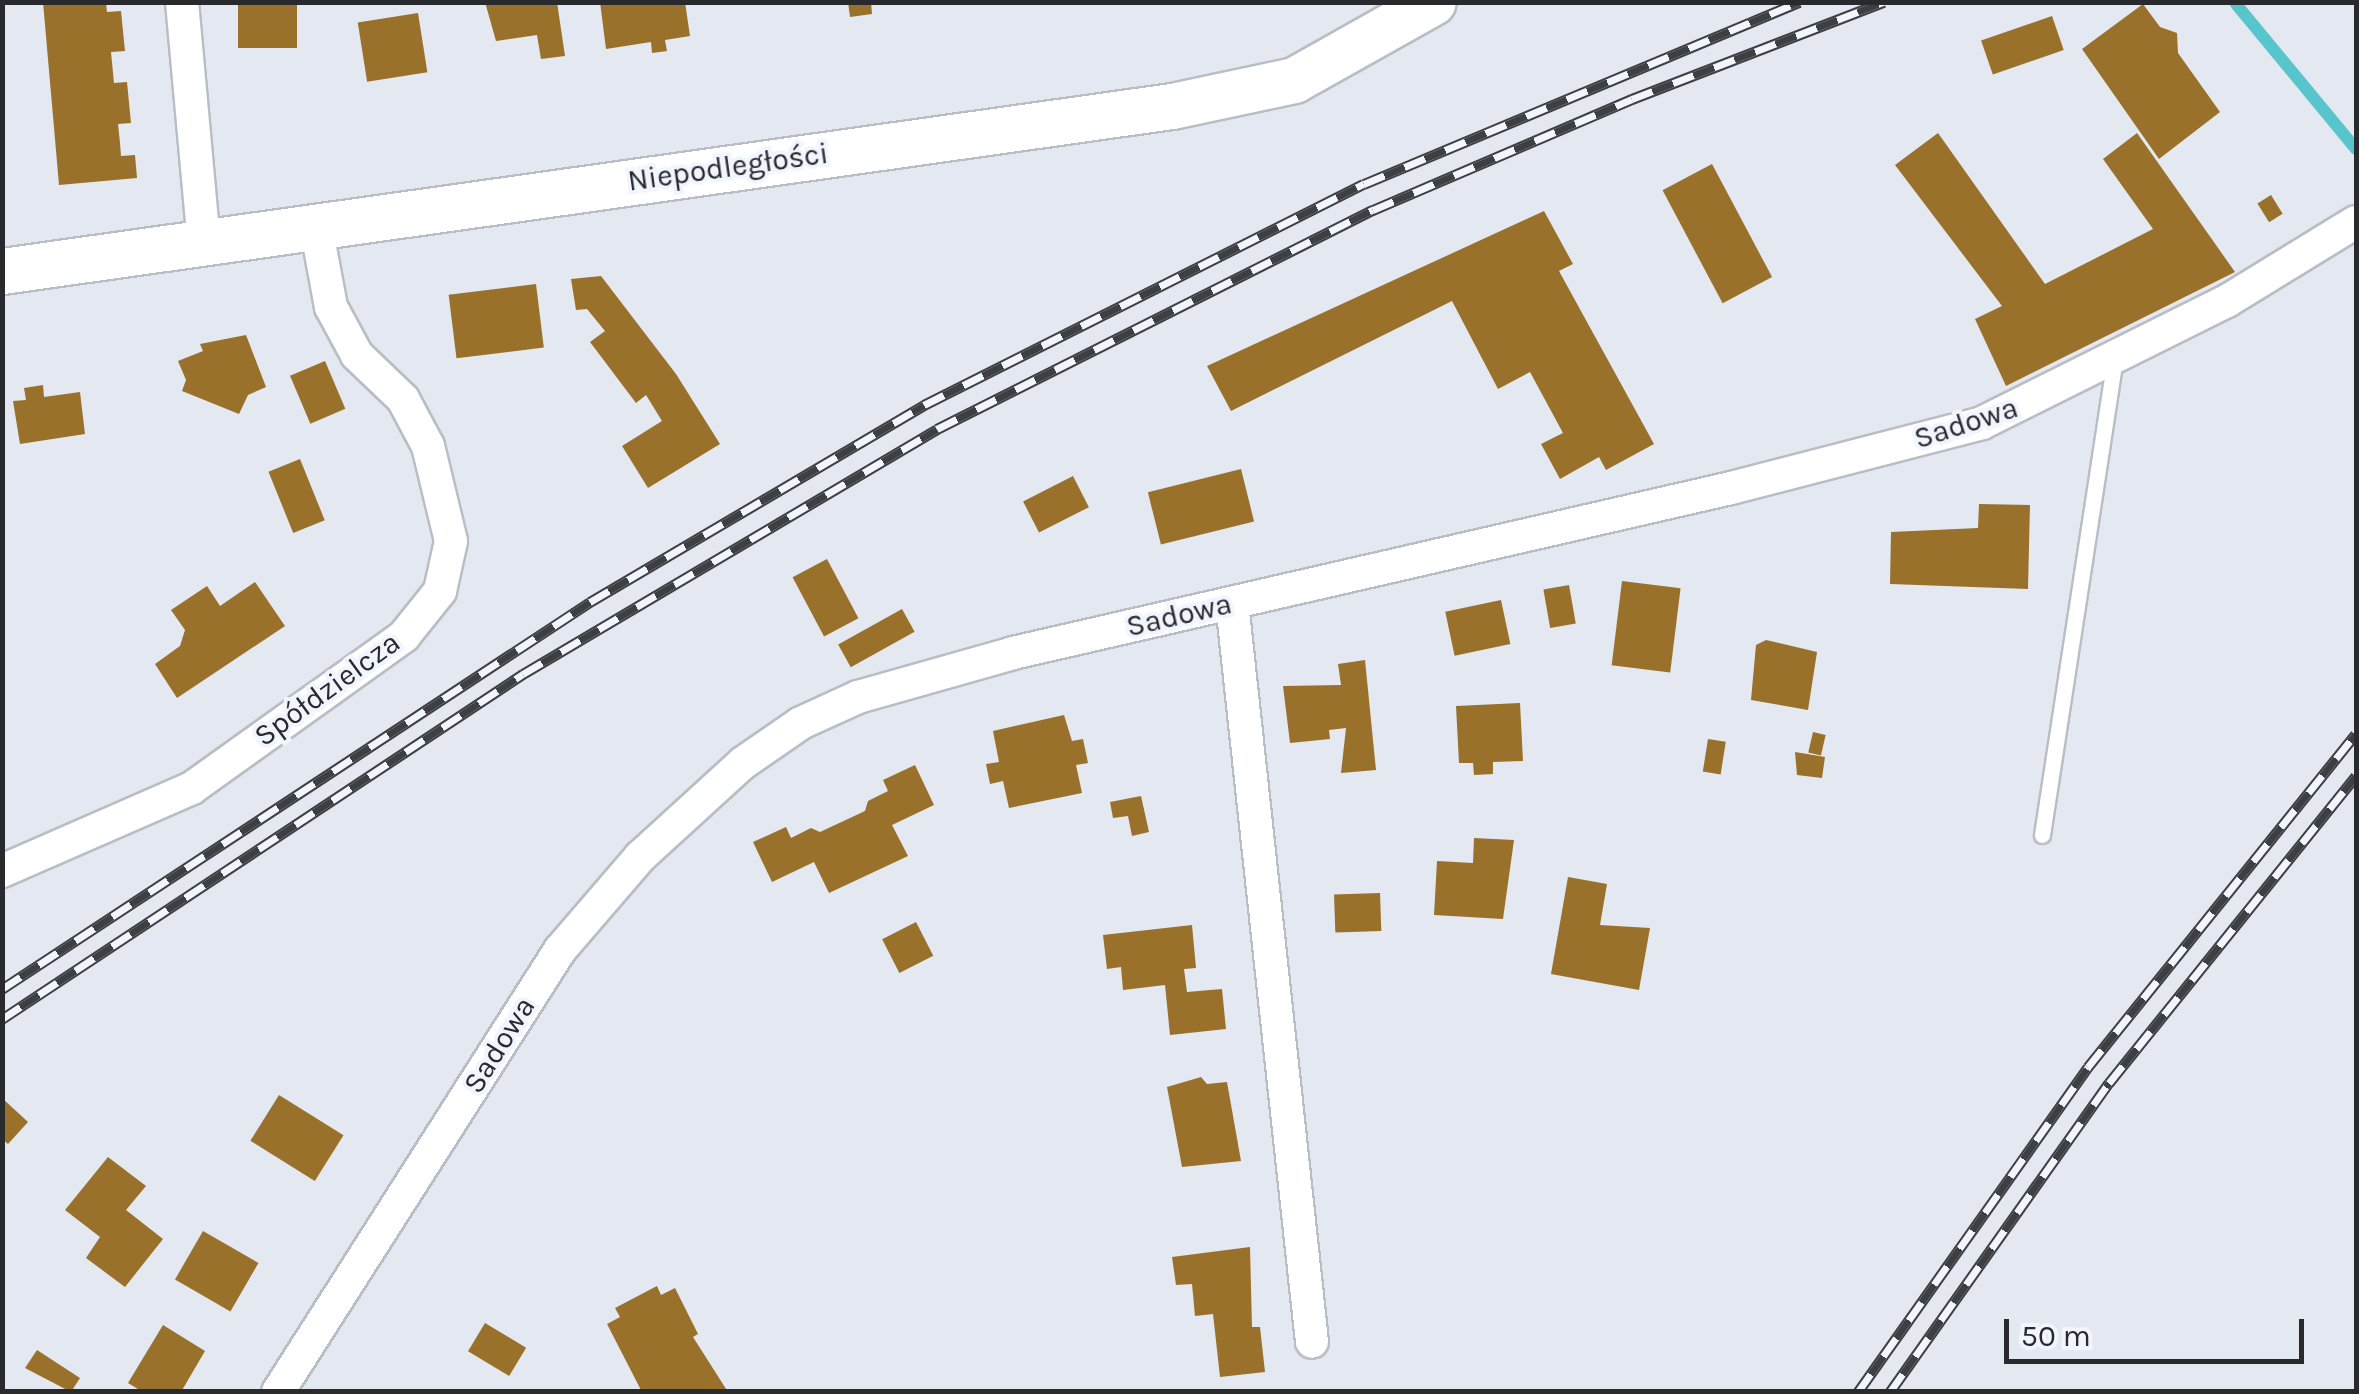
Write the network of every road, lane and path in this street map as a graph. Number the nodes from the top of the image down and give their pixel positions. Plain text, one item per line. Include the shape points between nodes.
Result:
1 (182, 2) edge
2 (1433, 2) edge
3 (2356, 222) edge
4 (316, 226) junction
5 (204, 242) junction
6 (2, 271) edge
7 (2115, 358) junction
8 (1232, 602) junction
9 (2042, 835) dead end
10 (2, 871) edge
11 (1312, 1342) dead end
12 (278, 1392) edge

1 - 5 street
2 - 4 street, Niepodległości via 1294,80 1172,106
3 - 7 street, Sadowa via 2226,302
4 - 5 street, Niepodległości
4 - 10 street, Spółdzielcza via 330,307 357,355 403,399 428,446 451,540 440,591 404,636 192,788
5 - 6 street, Niepodległości
7 - 8 street, Sadowa via 1982,423 1712,493
7 - 9 lane
8 - 11 street
8 - 12 street, Sadowa via 858,697 800,723 743,762 640,858 560,950

